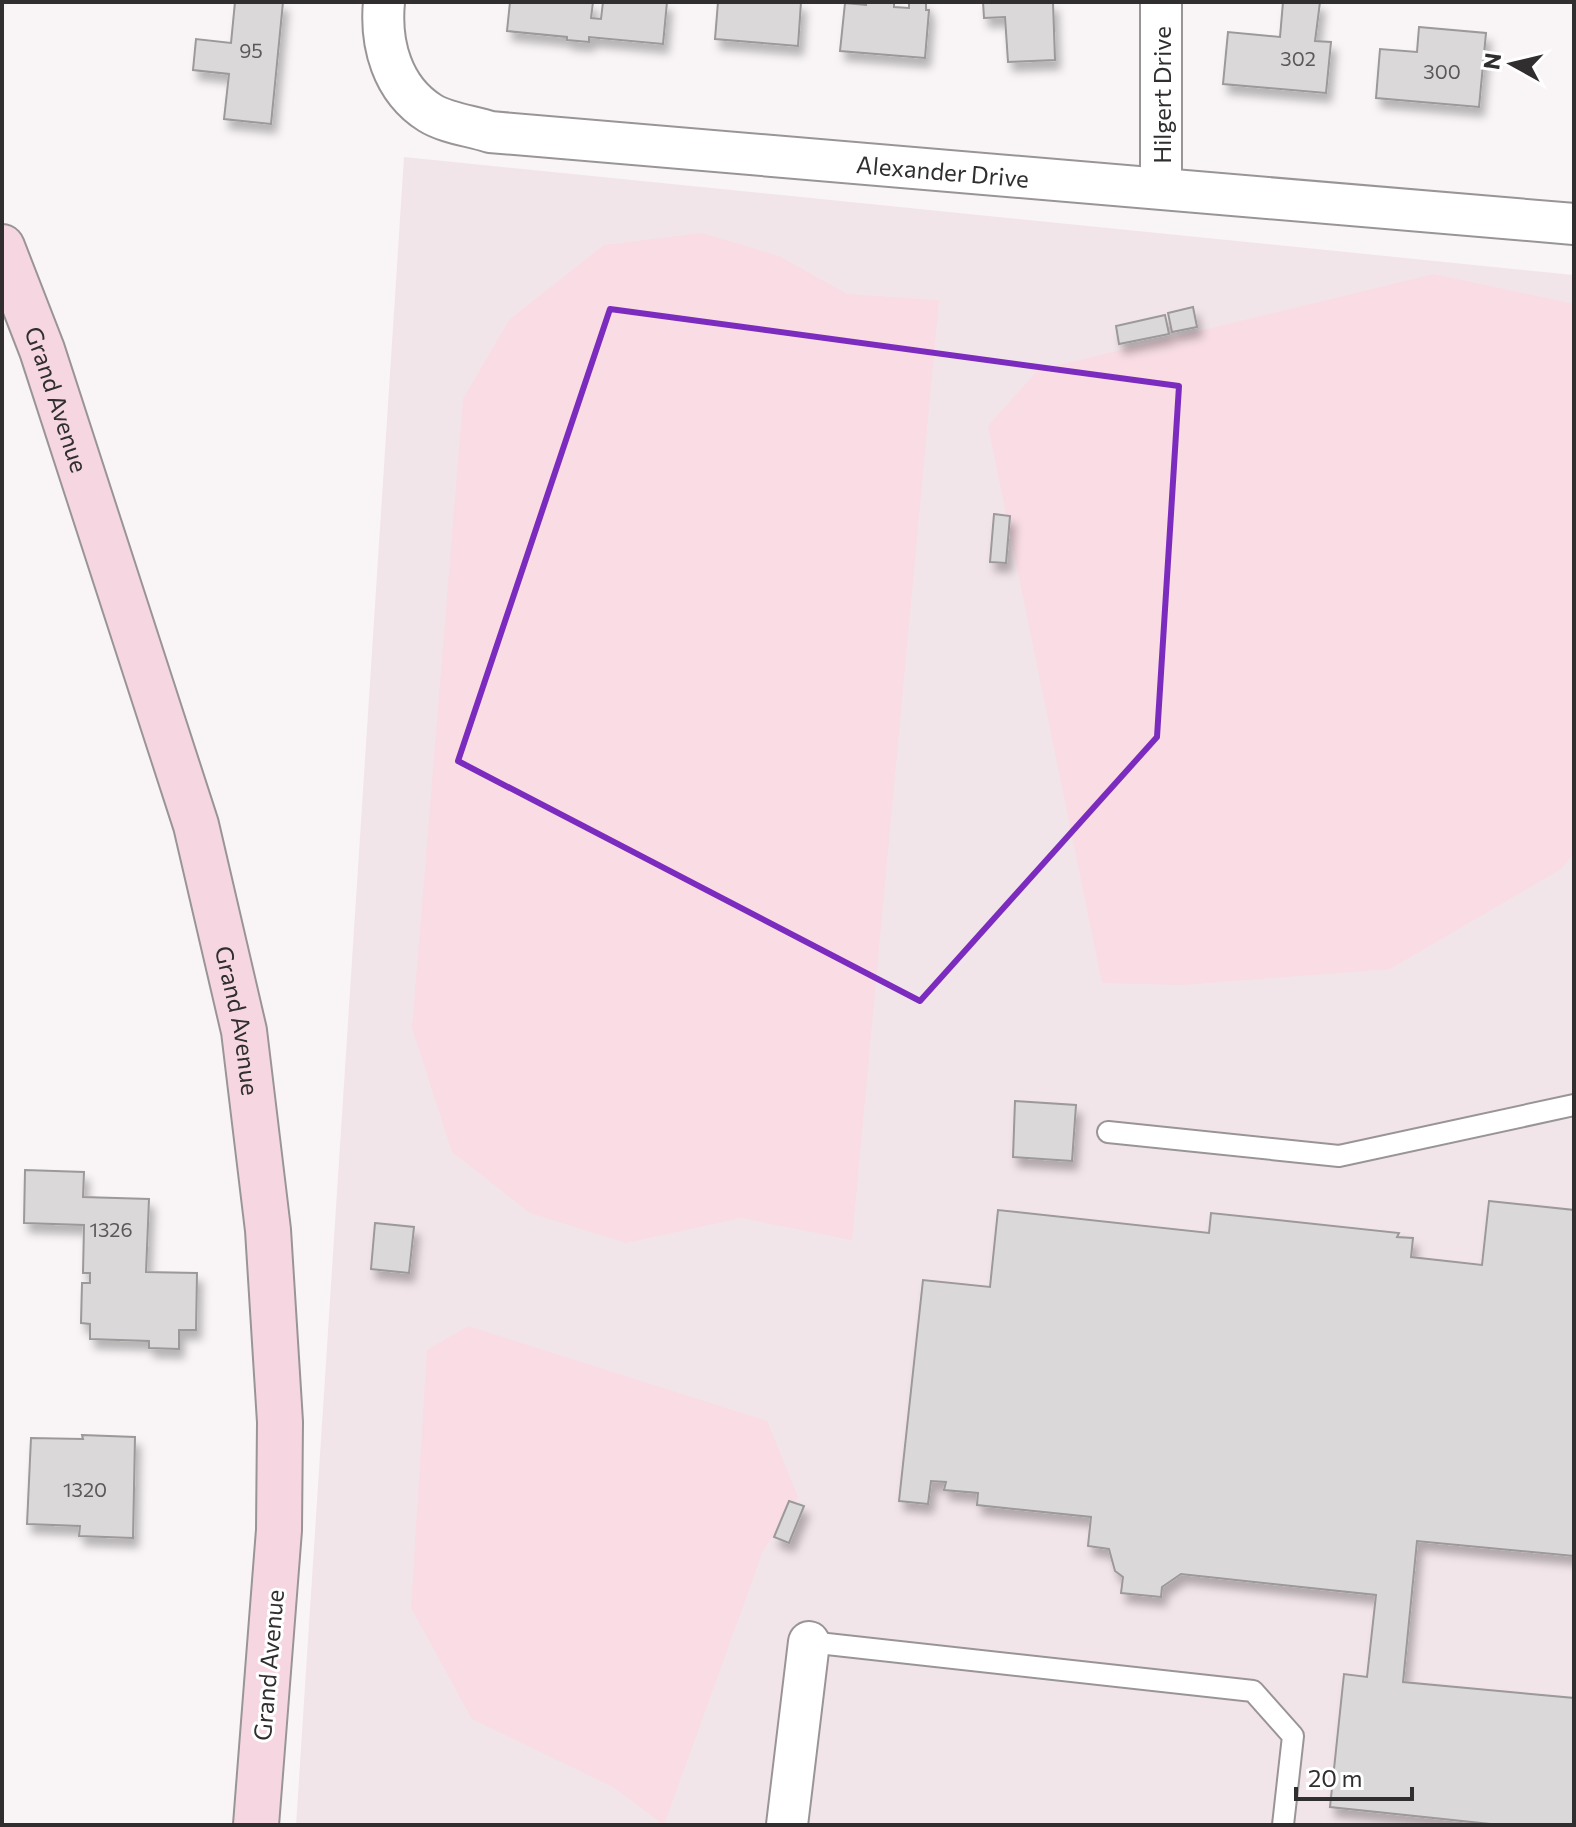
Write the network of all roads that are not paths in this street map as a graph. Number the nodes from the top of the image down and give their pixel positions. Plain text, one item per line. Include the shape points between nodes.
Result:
1 (1161, 2) edge
2 (384, 8) edge
3 (1161, 188) junction
4 (1574, 224) edge
5 (2, 247) edge
6 (1574, 1105) edge
7 (1108, 1132) dead end
8 (809, 1642) joint
9 (256, 1825) edge
10 (787, 1825) edge
11 (1283, 1825) edge

1 - 3 street, Hilgert Drive
2 - 3 street, Alexander Drive via 387,58 407,92 431,114 490,132
3 - 4 street, Alexander Drive
5 - 9 street, Grand Avenue via 47,365 196,825 244,1031 268,1230 280,1422 279,1530
6 - 7 lane via 1339,1156
8 - 10 street
8 - 11 lane via 1253,1691 1293,1736

